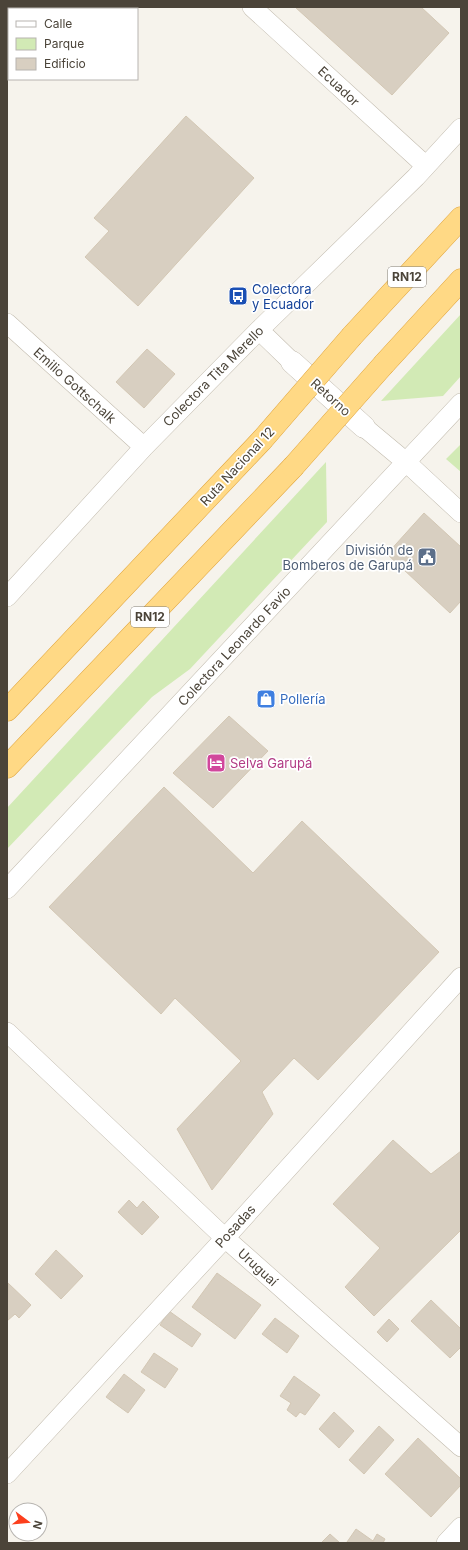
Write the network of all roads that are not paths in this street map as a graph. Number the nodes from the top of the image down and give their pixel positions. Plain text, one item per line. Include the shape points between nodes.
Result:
1 (252, 7) edge
2 (461, 128) edge
3 (426, 166) junction
4 (461, 218) edge
5 (461, 280) edge
6 (7, 323) edge
7 (259, 330) junction
8 (292, 362) joint
9 (461, 403) edge
10 (364, 427) joint
11 (144, 447) junction
12 (406, 462) junction
13 (461, 513) edge
14 (7, 598) edge
15 (7, 710) edge
16 (7, 767) edge
17 (7, 889) edge
18 (461, 976) edge
19 (7, 1032) edge
20 (224, 1238) junction
21 (461, 1447) edge
22 (7, 1474) edge
23 (461, 1527) edge
24 (446, 1543) edge

1 - 3 street, Ecuador
2 - 3 street, Colectora Tita Merello
3 - 7 street, Colectora Tita Merello
4 - 15 highway, Ruta Nacional 12 / RN12, bridge via 352,336 262,440
5 - 16 highway, RN12, bridge via 294,467
6 - 11 street, Emilio Gottschalk
7 - 8 street, Retorno
7 - 11 street, Colectora Tita Merello
8 - 10 street, Retorno
9 - 12 street, Colectora Leonardo Favio
10 - 12 street, Retorno
11 - 14 street, Colectora Tita Merello
12 - 13 street, Retorno
12 - 17 street, Colectora Leonardo Favio
18 - 20 street, Posadas
19 - 20 street, Uruguaí
20 - 21 street, Uruguaí
20 - 22 street, Posadas
23 - 24 street

